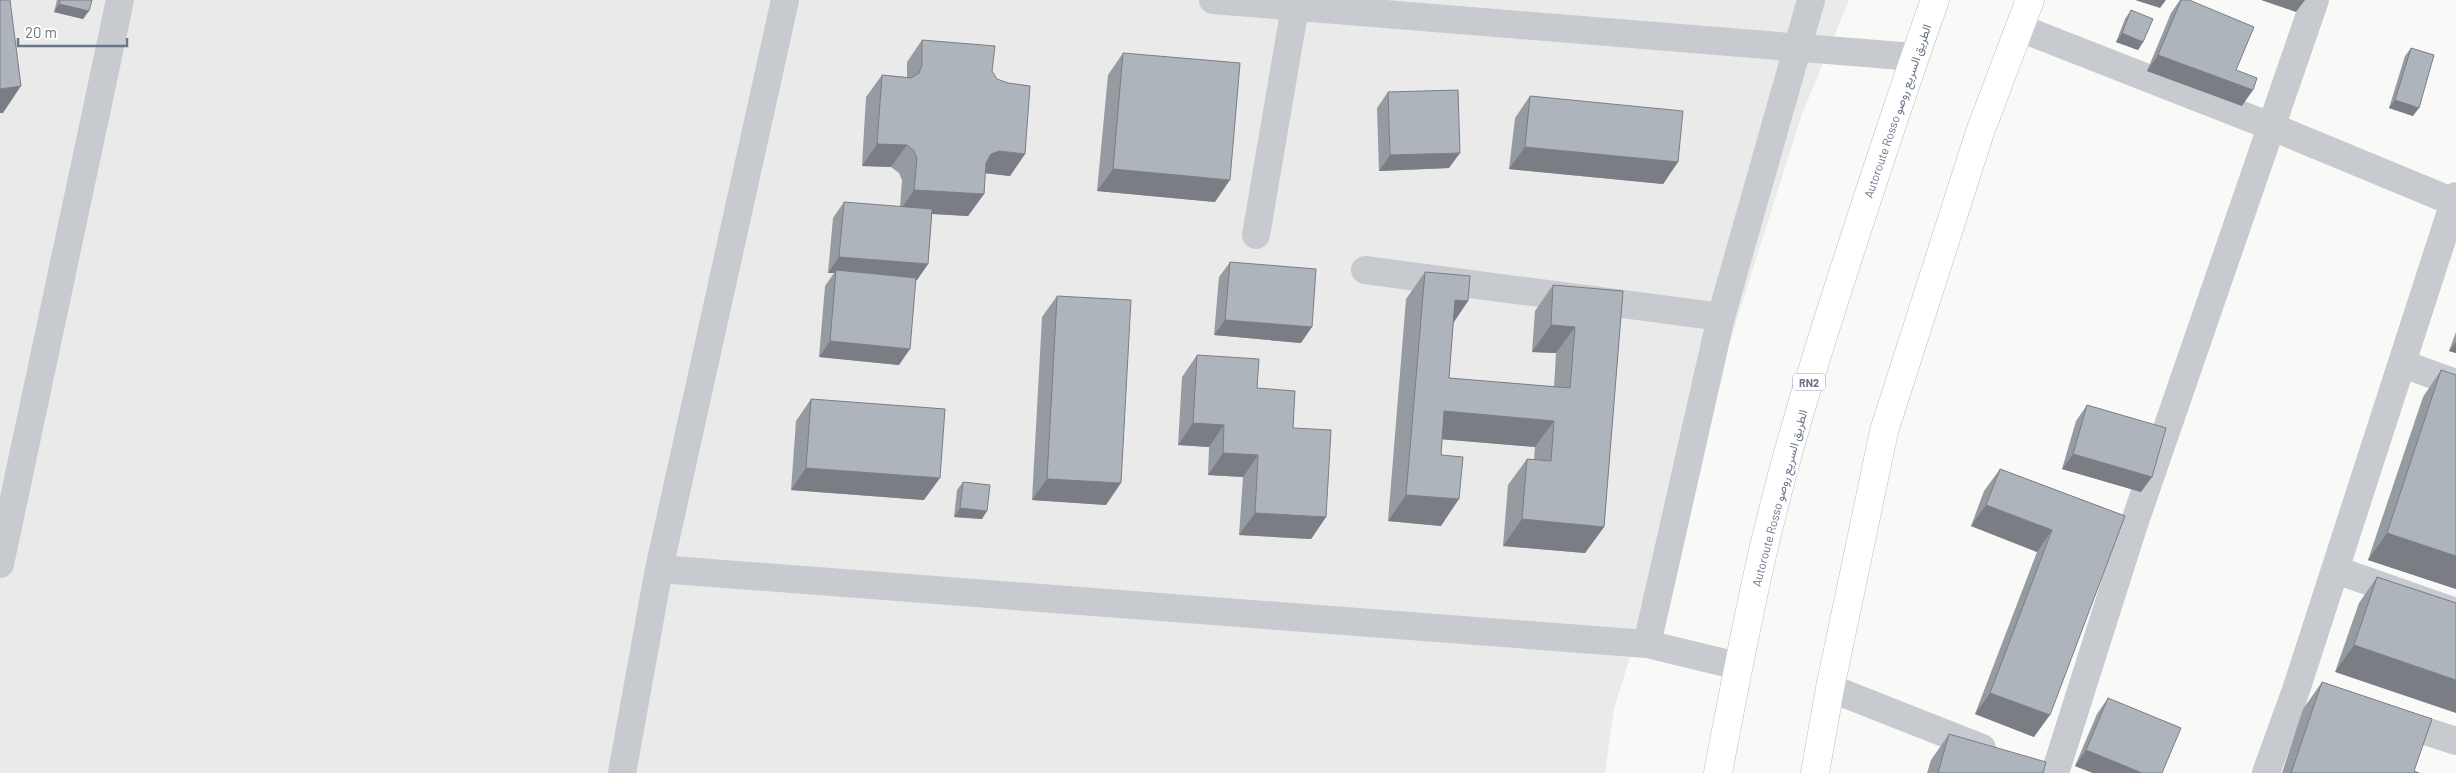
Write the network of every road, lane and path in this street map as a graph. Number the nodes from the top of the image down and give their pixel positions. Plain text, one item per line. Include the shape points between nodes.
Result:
1 (120, 0) edge
2 (785, 0) edge
3 (1213, 0) edge
4 (1811, 0) edge
5 (1936, 0) edge
6 (2030, 0) edge
7 (2315, 0) edge
8 (1296, 7) junction
9 (2020, 28) junction
10 (1796, 47) junction
11 (1914, 57) junction
12 (2270, 126) junction
13 (2455, 200) edge
14 (1256, 235) dead end
15 (1365, 270) dead end
16 (1720, 317) junction
17 (2403, 364) junction
18 (2456, 383) edge
19 (0, 564) edge
20 (659, 569) junction
21 (2336, 570) junction
22 (2456, 612) edge
23 (1647, 644) junction
24 (1738, 666) junction
25 (1830, 688) junction
26 (2372, 714) edge
27 (2456, 741) edge
28 (2027, 766) edge
29 (622, 773) edge
30 (1718, 773) edge
31 (1815, 773) edge
32 (2055, 773) edge
33 (2266, 773) edge

1 - 19 street
2 - 20 street
3 - 8 street
4 - 10 street
5 - 11 highway, Autoroute Rosso الطريق السريع روصو / RN2
6 - 9 highway
7 - 12 street
8 - 10 street
8 - 14 street
9 - 12 street
9 - 25 highway via 1977,142 1884,431
10 - 11 street
10 - 16 street
11 - 24 highway, Autoroute Rosso الطريق السريع روصو / RN2 via 1839,283 1799,418 1763,550
12 - 13 street
12 - 32 street via 2134,524
13 - 17 street
15 - 16 street
16 - 23 street
17 - 18 street
17 - 21 street
20 - 23 street
20 - 29 street
21 - 22 street
21 - 33 street via 2306,693
23 - 24 street
24 - 30 highway, Autoroute Rosso الطريق السريع روصو / RN2
25 - 28 street
25 - 31 highway
26 - 27 street

